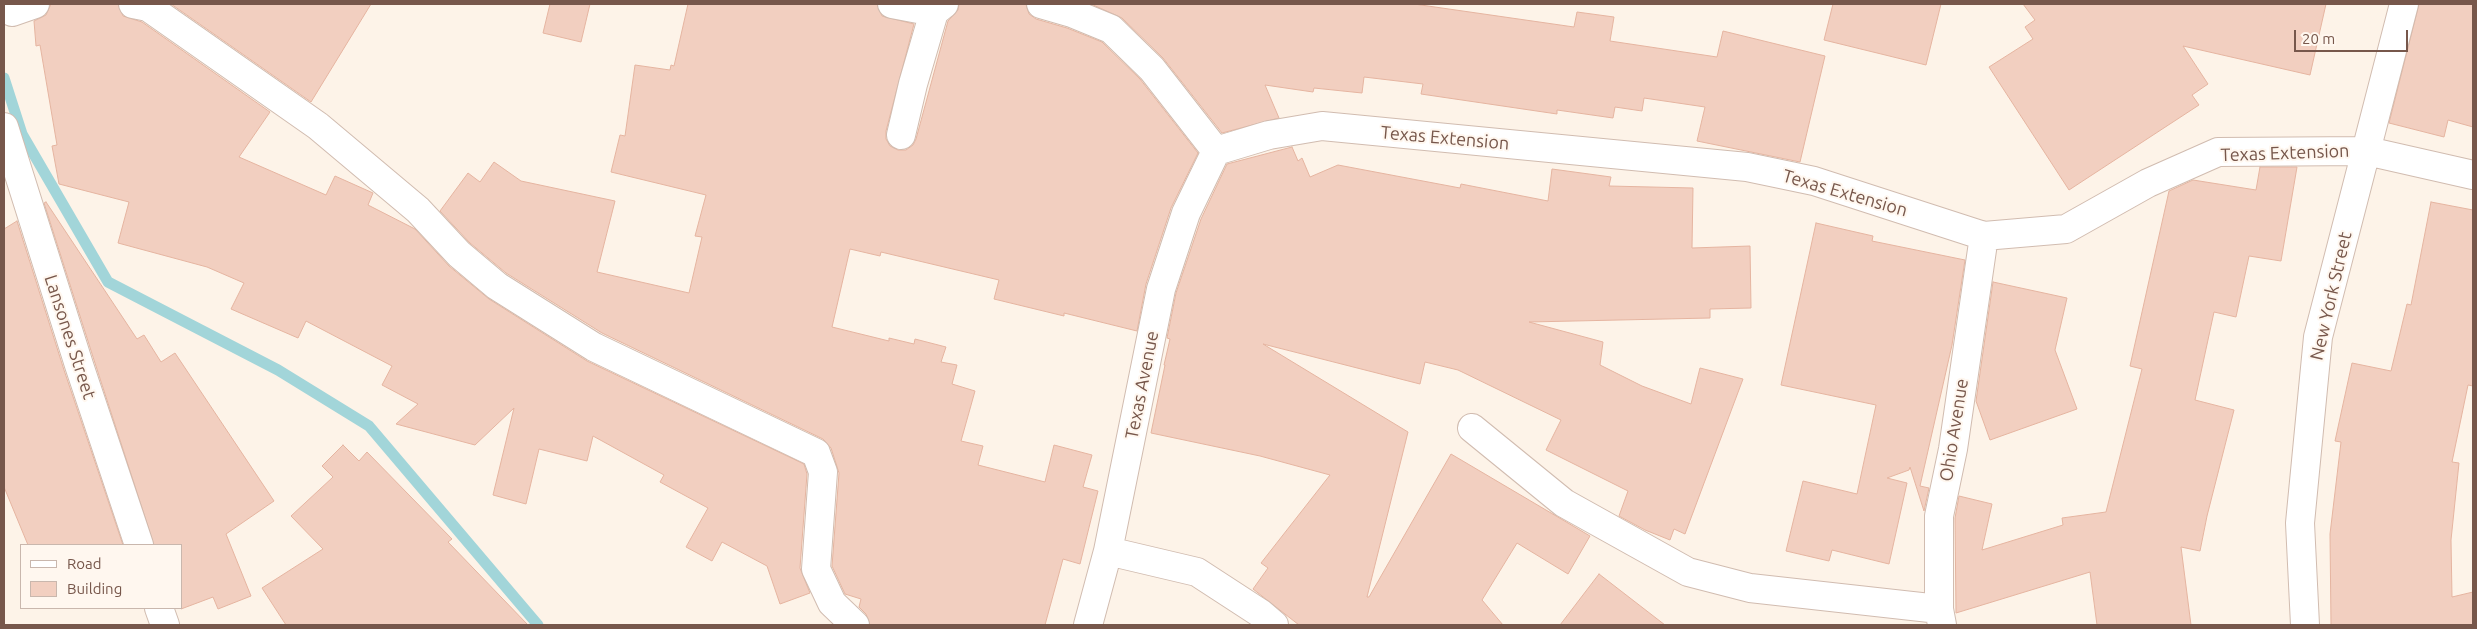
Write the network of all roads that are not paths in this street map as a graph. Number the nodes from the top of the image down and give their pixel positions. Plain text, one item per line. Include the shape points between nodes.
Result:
1 (133, 4) edge
2 (892, 4) edge
3 (1040, 4) edge
4 (2404, 4) edge
5 (939, 8) edge
6 (4, 127) edge
7 (901, 134) dead end
8 (1216, 151) junction
9 (2367, 151) junction
10 (2473, 176) edge
11 (1984, 236) junction
12 (1472, 428) dead end
13 (139, 544) edge
14 (1108, 551) junction
15 (160, 609) edge
16 (1941, 617) edge
17 (165, 625) edge
18 (856, 625) edge
19 (1088, 625) edge
20 (1274, 625) edge
21 (2306, 625) edge

1 - 18 street via 148,7 318,126 418,210 459,254 497,286 594,347 816,453 823,472 816,569 832,603
2 - 5 street
3 - 8 street via 1072,13 1111,30 1152,69
4 - 9 street, New York Street
5 - 7 street via 913,84
6 - 13 street, Lansones Street
8 - 11 street, Texas Extension via 1269,135 1322,126 1747,167 1814,181
8 - 14 street, Texas Avenue via 1186,213 1161,289
9 - 10 street, Texas Extension
9 - 11 street, Texas Extension via 2218,152 2148,183 2066,229
9 - 21 street, New York Street via 2318,337 2300,523
11 - 16 street, Ohio Avenue via 1953,449 1939,516
12 - 16 street via 1564,503 1688,572 1750,588
14 - 19 street, Texas Avenue
14 - 20 street via 1197,572
15 - 17 street

